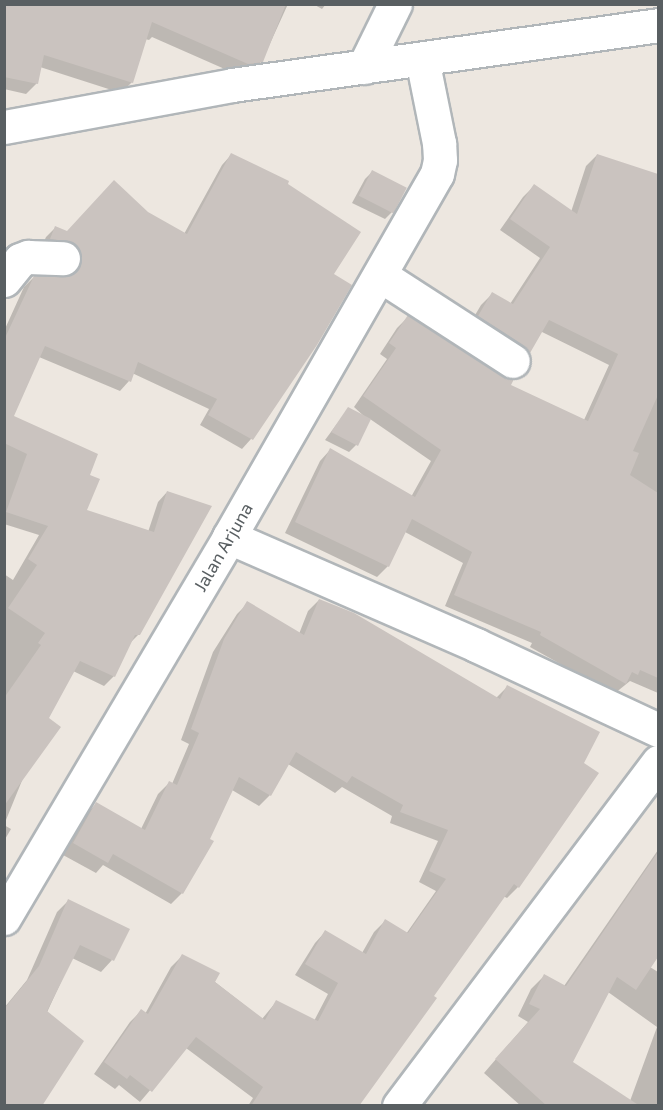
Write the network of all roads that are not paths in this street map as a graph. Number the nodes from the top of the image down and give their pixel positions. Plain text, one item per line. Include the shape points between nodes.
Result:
1 (394, 4) edge
2 (658, 25) edge
3 (423, 63) junction
4 (364, 67) junction
5 (4, 127) edge
6 (63, 258) dead end
7 (380, 275) junction
8 (4, 280) edge
9 (513, 361) dead end
10 (229, 537) junction
11 (658, 730) edge
12 (658, 762) edge
13 (4, 918) edge
14 (399, 1106) edge

1 - 4 street
2 - 3 street
3 - 4 street
3 - 7 street, Jalan Arjuna via 440,160 437,174
4 - 5 street via 232,85
6 - 8 street via 28,257 20,260
7 - 9 street
7 - 10 street, Jalan Arjuna
10 - 11 street
10 - 13 street, Jalan Arjuna
12 - 14 street

